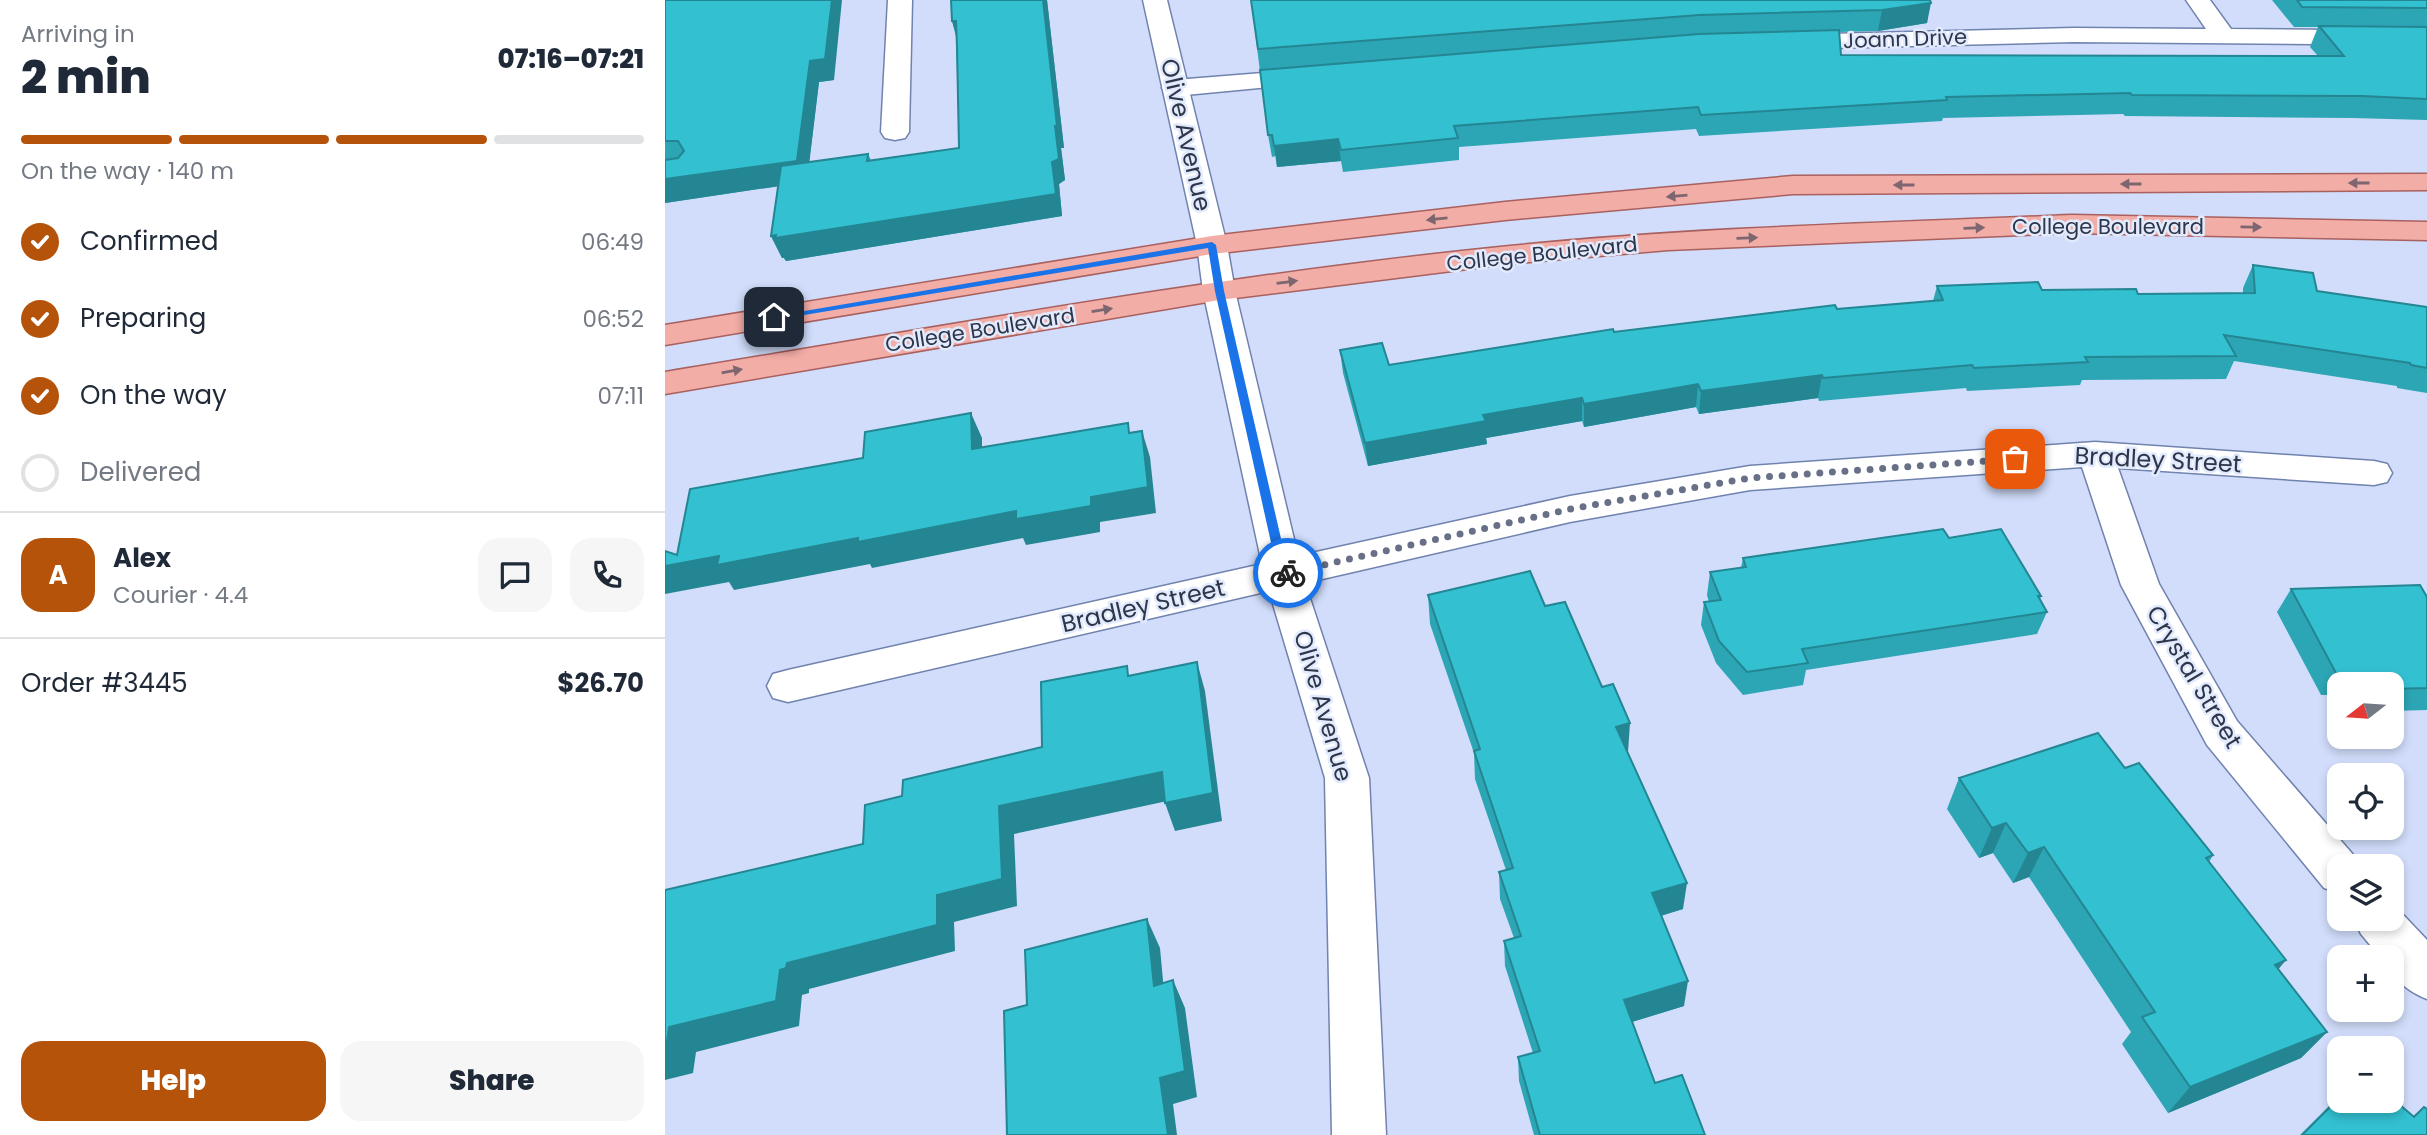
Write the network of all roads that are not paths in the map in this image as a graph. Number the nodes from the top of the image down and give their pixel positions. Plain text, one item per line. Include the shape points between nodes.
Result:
1 (900, 0) edge
2 (1155, 0) edge
3 (2198, 0) edge
4 (2223, 35) junction
5 (2427, 38) edge
6 (1767, 43) edge
7 (1335, 75) edge
8 (1175, 89) junction
9 (895, 132) dead end
10 (2427, 182) edge
11 (2427, 231) edge
12 (1212, 245) junction
13 (1219, 291) junction
14 (665, 335) edge
15 (665, 383) edge
16 (2095, 454) junction
17 (2374, 473) dead end
18 (1283, 574) junction
19 (788, 686) dead end
20 (2327, 858) edge
21 (2388, 931) edge
22 (2427, 976) edge
23 (1359, 1135) edge

1 - 9 street
2 - 8 street, Olive Avenue
3 - 4 street
4 - 5 street, Joann Drive
4 - 6 street, Joann Drive via 2074,34
7 - 8 street
8 - 12 street, Olive Avenue
10 -> 12 main road, College Boulevard via 1793,186 1505,211
13 -> 11 main road, College Boulevard via 1508,255 1682,240 2072,224
12 - 13 street, Olive Avenue
12 - 14 main road, College Boulevard
15 -> 13 main road, College Boulevard
13 - 18 street, Olive Avenue
16 - 17 street, Bradley Street
16 - 18 street, Bradley Street via 1750,478 1570,509
16 - 20 street, Crystal Street via 2140,585 2222,733
18 - 19 street, Bradley Street
18 - 23 street, Olive Avenue via 1347,778
21 - 22 street

